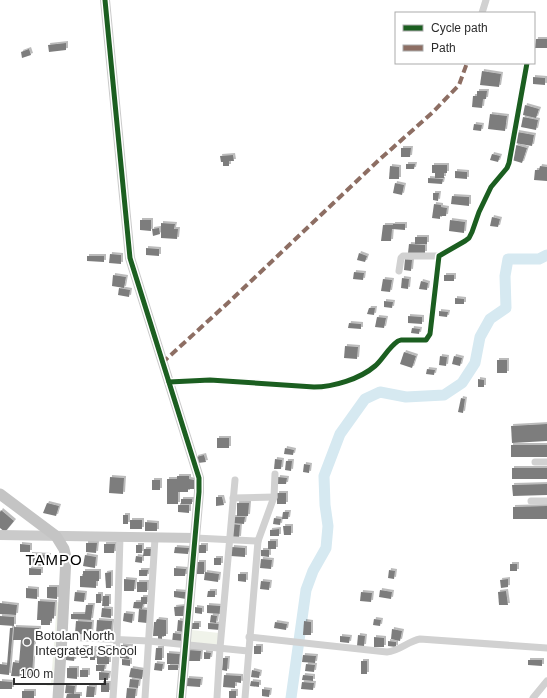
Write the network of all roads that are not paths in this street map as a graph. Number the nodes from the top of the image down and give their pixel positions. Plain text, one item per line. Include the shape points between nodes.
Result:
1 (105, 0) edge
2 (486, 0) edge
3 (482, 12) edge
4 (527, 64) edge
5 (439, 256) junction
6 (399, 271) dead end
7 (168, 382) junction
8 (535, 462) dead end
9 (547, 462) edge
10 (275, 474) dead end
11 (235, 480) dead end
12 (0, 494) edge
13 (274, 497) junction
14 (233, 498) junction
15 (531, 501) dead end
16 (547, 501) edge
17 (0, 535) edge
18 (56, 536) junction
19 (120, 537) junction
20 (155, 538) junction
21 (195, 538) junction
22 (229, 539) junction
23 (258, 541) junction
24 (62, 637) junction
25 (249, 637) junction
26 (117, 640) junction
27 (149, 641) junction
28 (186, 646) junction
29 (220, 648) junction
30 (547, 648) edge
31 (248, 651) junction
32 (547, 681) edge
33 (58, 698) edge
34 (113, 698) edge
35 (145, 698) edge
36 (181, 698) edge
37 (217, 698) edge
38 (245, 698) edge
39 (532, 698) edge

1 - 7 street via 130,258
2 - 3 street
4 - 5 street via 510,163 491,186 469,238
5 - 6 street via 403,256
5 - 7 street via 429,338 398,341 375,366 359,375 333,386 322,387 210,380
7 - 21 street via 199,478
8 - 9 street
10 - 13 street
11 - 14 street
12 - 18 main road
13 - 14 street
13 - 23 street
14 - 22 street
15 - 16 street
17 - 18 street
18 - 19 street
18 - 24 main road via 66,558
19 - 20 street
19 - 26 street
20 - 21 street
20 - 27 street
21 - 22 street
21 - 28 street
22 - 23 street
22 - 29 street
23 - 25 street
24 - 26 street
24 - 33 main road
25 - 30 street via 387,652 396,651 420,639
25 - 31 street
26 - 27 street
26 - 34 street
27 - 28 street
27 - 35 street
28 - 29 street
28 - 36 street
29 - 31 street
29 - 37 street
31 - 38 street
32 - 39 street

